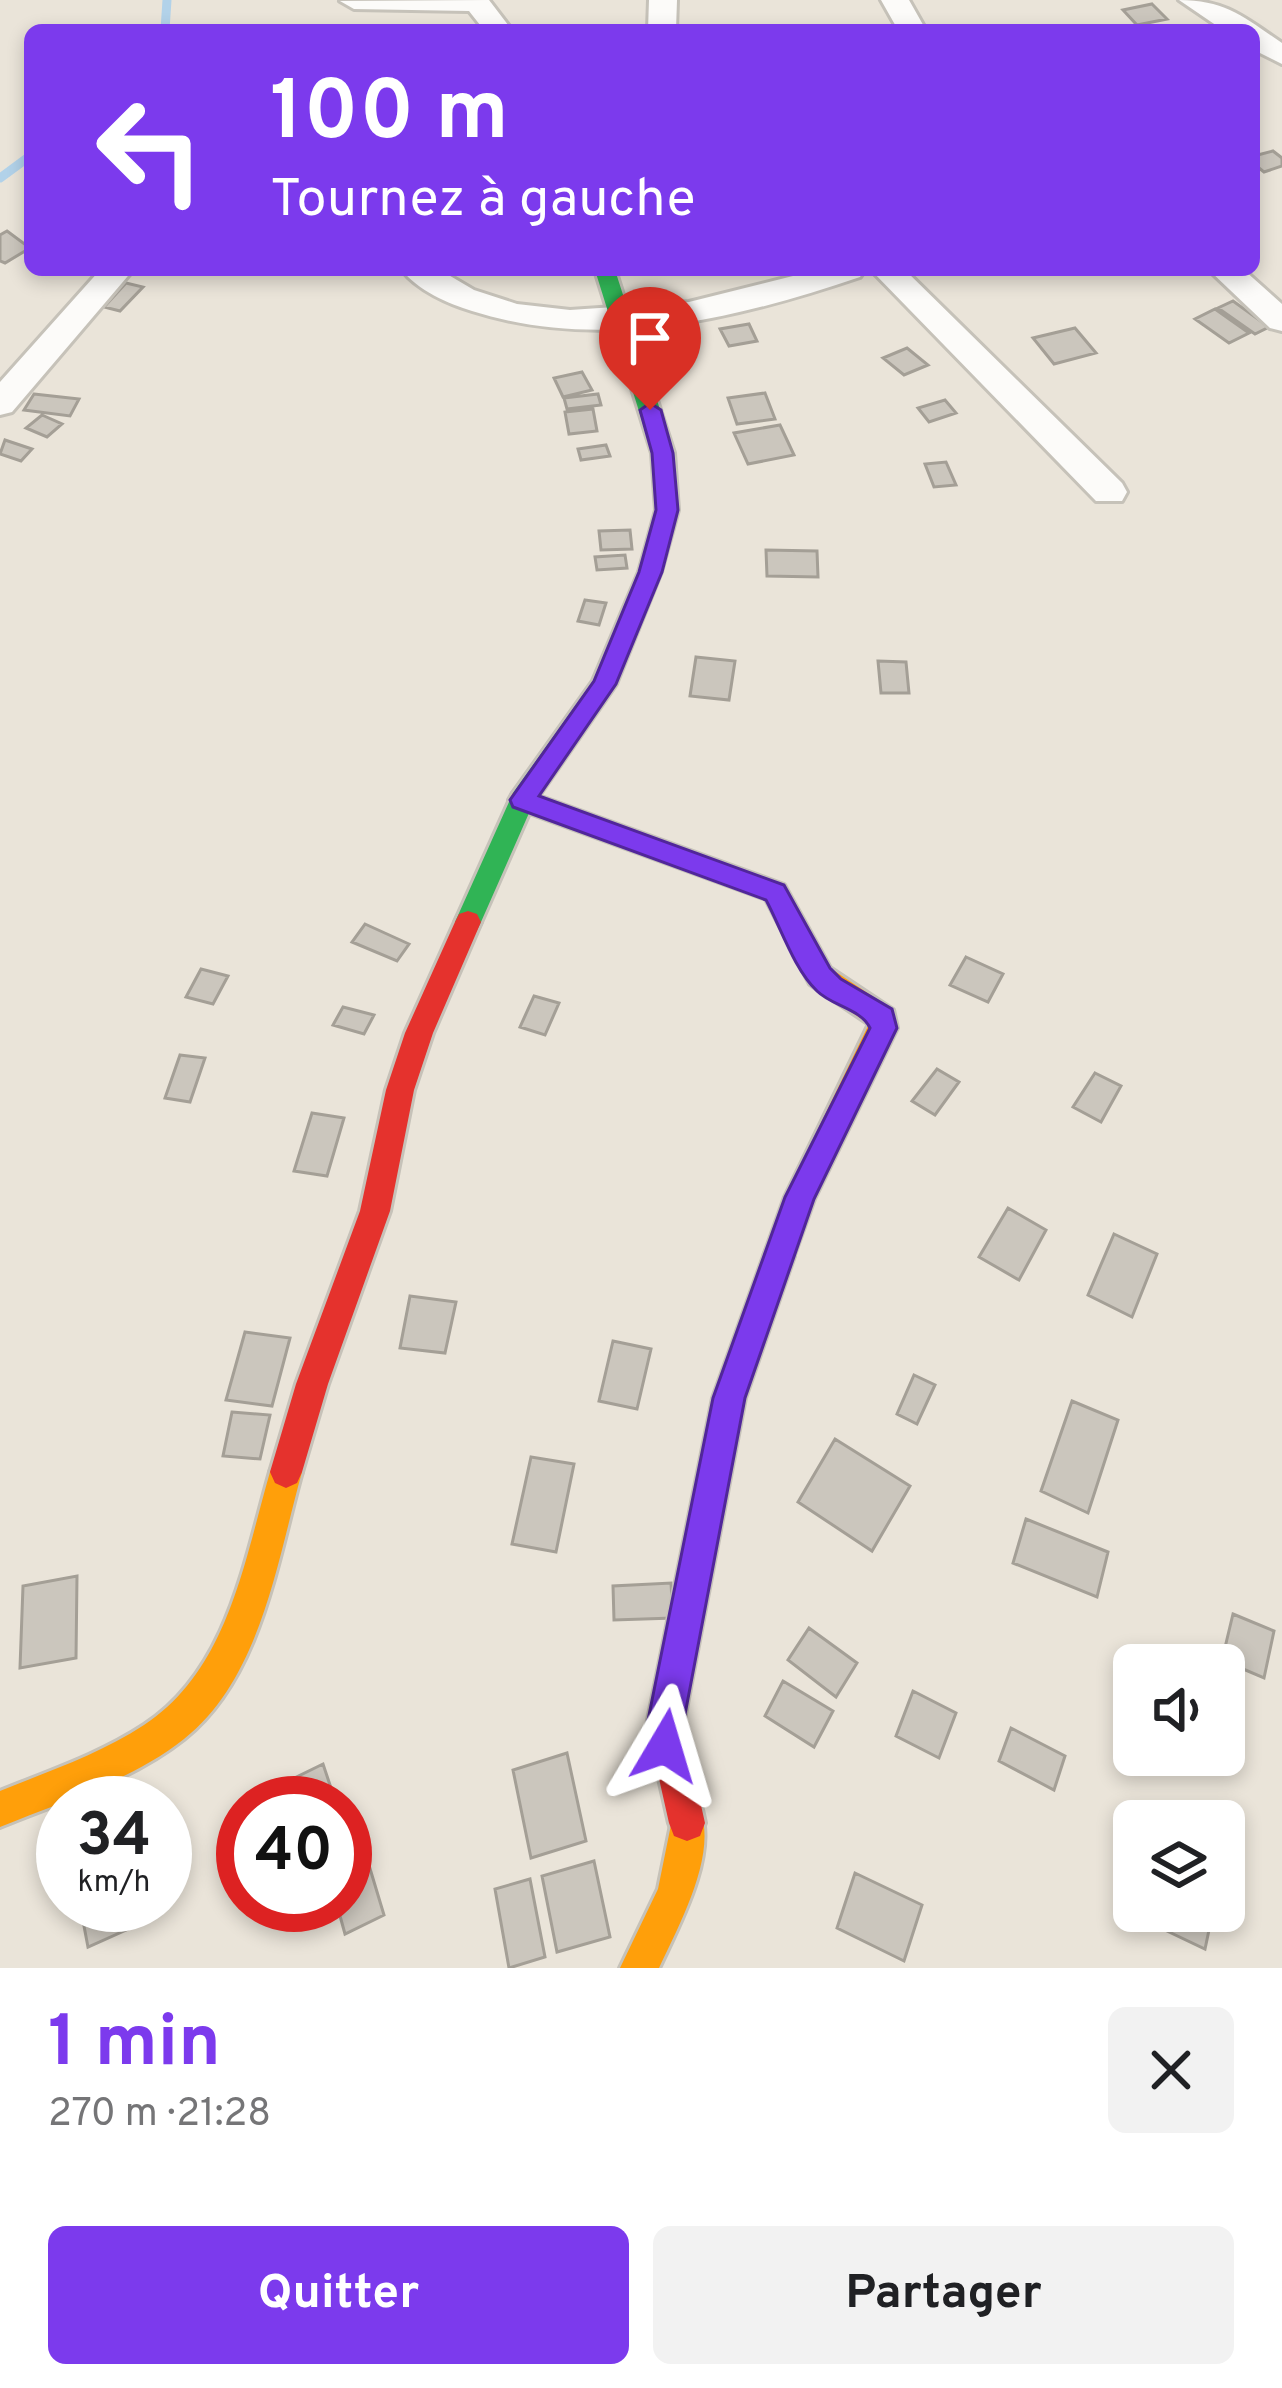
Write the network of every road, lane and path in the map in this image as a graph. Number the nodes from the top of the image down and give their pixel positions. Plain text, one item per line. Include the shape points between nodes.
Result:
1 (354, 1) edge
2 (1202, 1) edge
3 (493, 24) edge
4 (1235, 24) edge
5 (113, 276) edge
6 (429, 276) edge
7 (607, 276) edge
8 (832, 276) edge
9 (893, 276) edge
10 (1232, 276) edge
11 (1282, 321) edge
12 (625, 323) junction
13 (0, 404) edge
14 (1109, 492) dead end
15 (522, 800) junction
16 (0, 1809) edge
17 (639, 1968) edge

1 - 3 street via 477,3
2 - 4 street
5 - 13 street
6 - 12 street via 527,316
7 - 12 street
8 - 12 street
9 - 14 street
10 - 11 street
12 - 15 street via 663,453 667,510 604,684
15 - 16 street via 418,1033 375,1211 312,1384 237,1637 177,1723
15 - 17 street via 762,884 785,903 820,976 883,1018 800,1197 729,1398 665,1725 686,1809 685,1841 665,1926

